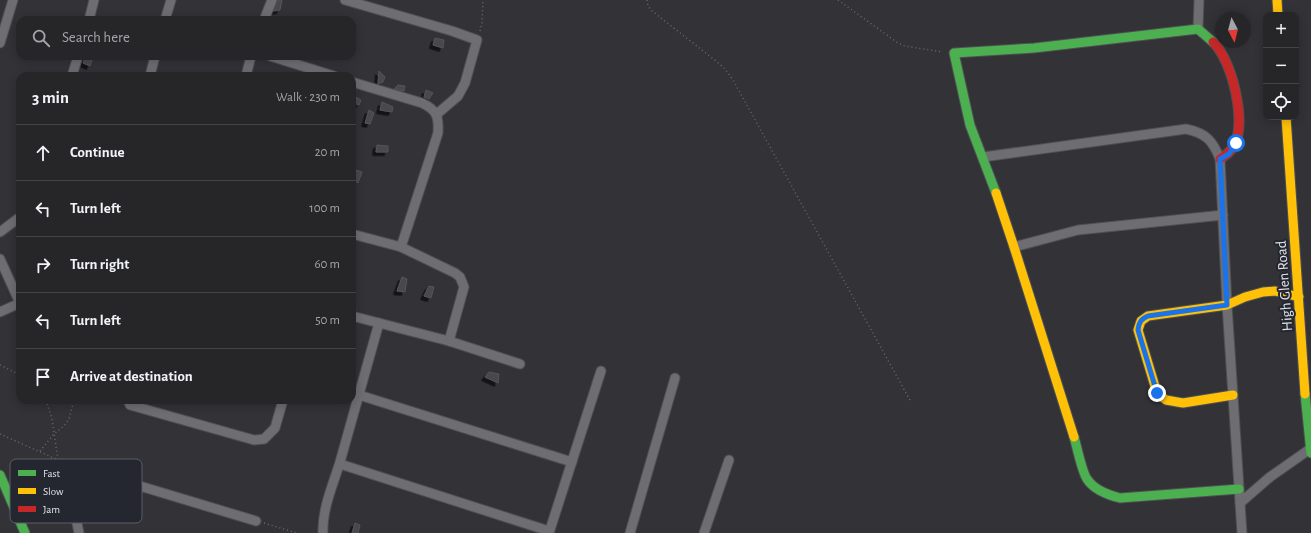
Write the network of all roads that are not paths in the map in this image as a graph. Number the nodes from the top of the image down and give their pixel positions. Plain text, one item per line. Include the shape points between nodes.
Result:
1 (13, 0) edge
2 (94, 0) edge
3 (171, 0) edge
4 (272, 0) edge
5 (345, 0) edge
6 (1199, 0) edge
7 (1277, 0) edge
8 (1278, 12) edge
9 (89, 16) edge
10 (166, 16) edge
11 (266, 16) edge
12 (1198, 29) junction
13 (0, 43) edge
14 (77, 60) edge
15 (154, 60) edge
16 (250, 60) edge
17 (283, 60) edge
18 (73, 72) edge
19 (151, 72) edge
20 (247, 72) edge
21 (321, 72) edge
22 (356, 83) edge
23 (437, 114) junction
24 (1286, 120) edge
25 (983, 157) junction
26 (1220, 159) junction
27 (1223, 215) junction
28 (16, 220) edge
29 (0, 232) edge
30 (356, 235) edge
31 (1014, 247) junction
32 (401, 248) junction
33 (0, 259) edge
34 (16, 294) edge
35 (1298, 298) junction
36 (16, 305) edge
37 (1227, 305) junction
38 (0, 312) edge
39 (356, 317) edge
40 (379, 323) junction
41 (449, 341) junction
42 (520, 364) dead end
43 (601, 371) dead end
44 (675, 378) dead end
45 (359, 395) junction
46 (1233, 395) junction
47 (130, 404) edge
48 (282, 404) edge
49 (1310, 451) edge
50 (729, 460) dead end
51 (572, 462) junction
52 (340, 464) junction
53 (0, 475) edge
54 (142, 487) edge
55 (1239, 488) junction
56 (10, 498) edge
57 (1240, 503) junction
58 (256, 521) road end
59 (21, 523) edge
60 (78, 523) edge
61 (549, 532) edge
62 (25, 533) edge
63 (79, 533) edge
64 (323, 533) edge
65 (630, 533) edge
66 (704, 533) edge
67 (1242, 533) edge

1 - 13 street
2 - 9 street
3 - 10 street
4 - 11 street
5 - 23 street via 477,40 462,89 458,96
6 - 12 street
7 - 8 street
12 - 25 street via 1034,48 954,54 970,125
12 - 26 street via 1222,50 1231,70 1235,91 1239,122 1236,143 1229,154
14 - 18 street
15 - 19 street
16 - 20 street
17 - 21 street
22 - 23 street via 422,103
23 - 32 street via 438,133
24 - 35 street, High Glen Road
25 - 26 street via 1186,129 1198,131 1208,138
25 - 31 street
26 - 27 street
27 - 31 street via 1078,230
27 - 37 street
28 - 29 street
30 - 32 street
31 - 55 street via 1087,479 1097,490 1107,496 1120,498
32 - 41 street via 455,272 463,283 463,292
33 - 34 street
35 - 37 street via 1275,291 1263,292
35 - 49 street, High Glen Road
36 - 38 street
37 - 46 street
37 - 46 street via 1148,316 1142,319 1138,330 1157,393 1166,400 1183,403
39 - 40 street
40 - 41 street
40 - 45 street
41 - 42 street
43 - 51 street
44 - 65 street
45 - 51 street
45 - 52 street
46 - 55 street
47 - 48 street via 254,440 264,438 275,428
49 - 57 street via 1270,478
50 - 66 street
51 - 61 street
52 - 61 street
52 - 64 street via 324,512
53 - 56 street
54 - 58 street
55 - 57 street
57 - 67 street
59 - 62 street
60 - 63 street

